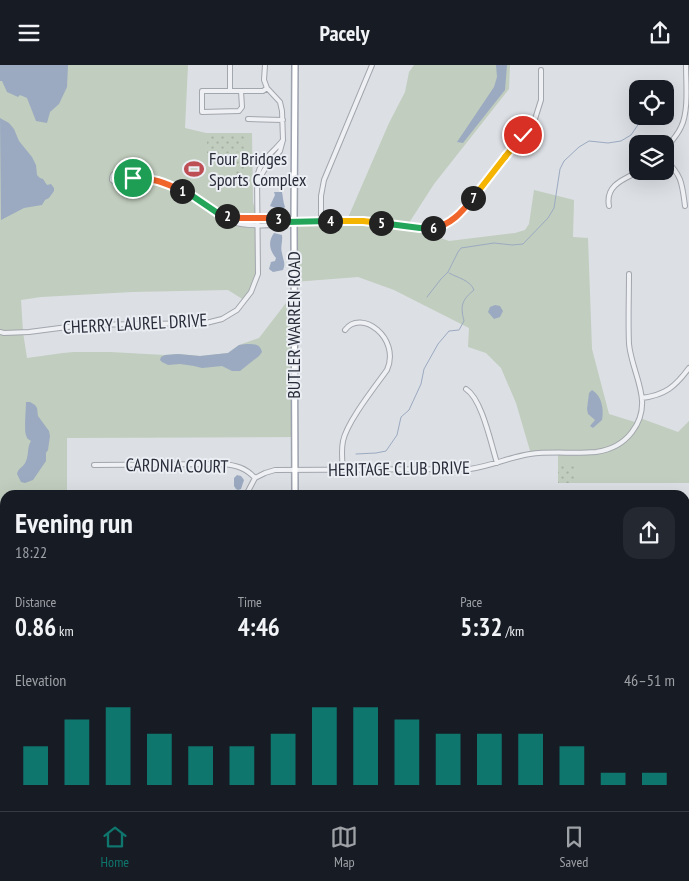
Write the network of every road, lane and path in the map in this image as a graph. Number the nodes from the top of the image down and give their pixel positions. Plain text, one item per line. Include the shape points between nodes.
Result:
1 (230, 65) edge
2 (264, 65) edge
3 (295, 65) edge
4 (372, 65) edge
5 (686, 65) edge
6 (541, 71) dead end
7 (267, 88) junction
8 (230, 90) junction
9 (241, 91) junction
10 (248, 119) dead end
11 (283, 120) junction
12 (674, 139) edge
13 (283, 140) junction
14 (674, 169) edge
15 (629, 176) edge
16 (133, 178) junction
17 (258, 181) junction
18 (609, 206) dead end
19 (685, 206) dead end
20 (219, 214) junction
21 (258, 219) junction
22 (294, 221) junction
23 (321, 221) junction
24 (286, 222) junction
25 (258, 225) junction
26 (629, 274) dead end
27 (345, 330) dead end
28 (0, 332) edge
29 (689, 368) edge
30 (466, 389) dead end
31 (642, 398) junction
32 (497, 463) junction
33 (94, 465) dead end
34 (295, 469) junction
35 (343, 469) junction
36 (255, 478) junction
37 (249, 490) edge
38 (295, 490) edge
39 (0, 764) edge
40 (0, 778) edge

1 - 8 street
2 - 7 street
3 - 22 main road, BUTLER WARREN ROAD
4 - 23 street via 324,181
5 - 12 street via 683,121
6 - 23 street via 541,100 535,119 453,220 440,227 427,228 363,221
7 - 9 street via 263,91
7 - 11 street via 280,102
8 - 9 street
8 - 9 street via 202,91 202,112 239,111 242,107
10 - 11 street
11 - 13 street
13 - 17 street via 280,151
13 - 17 street, CHERRY LAUREL DRIVE via 265,157
14 - 19 street via 682,185
15 - 18 street via 614,187 609,196
16 - 16 street via 118,182 112,180 112,176 118,173
16 - 20 street via 156,179 172,185
17 - 21 street, CHERRY LAUREL DRIVE
20 - 21 street
20 - 25 street via 230,222
21 - 24 street
21 - 25 street, CHERRY LAUREL DRIVE
22 - 23 street
22 - 24 street
22 - 34 main road, BUTLER WARREN ROAD
24 - 25 street
25 - 28 street, CHERRY LAUREL DRIVE via 258,275 237,310 222,319 206,323 83,325
26 - 31 street, HERITAGE CLUB DRIVE via 630,345
27 - 35 street via 355,323 373,327 385,337 390,355 389,365 345,434
29 - 31 street via 667,391
30 - 32 street via 480,409
31 - 32 street, HERITAGE CLUB DRIVE via 641,413 634,429 611,449 531,454
32 - 35 street, HERITAGE CLUB DRIVE via 460,470
33 - 36 street, CARDNIA COURT via 222,464 243,468
34 - 35 street, HERITAGE CLUB DRIVE
34 - 36 street, HERITAGE CLUB DRIVE via 276,470
34 - 38 main road, BUTLER WARREN ROAD
36 - 37 street
39 - 40 street

